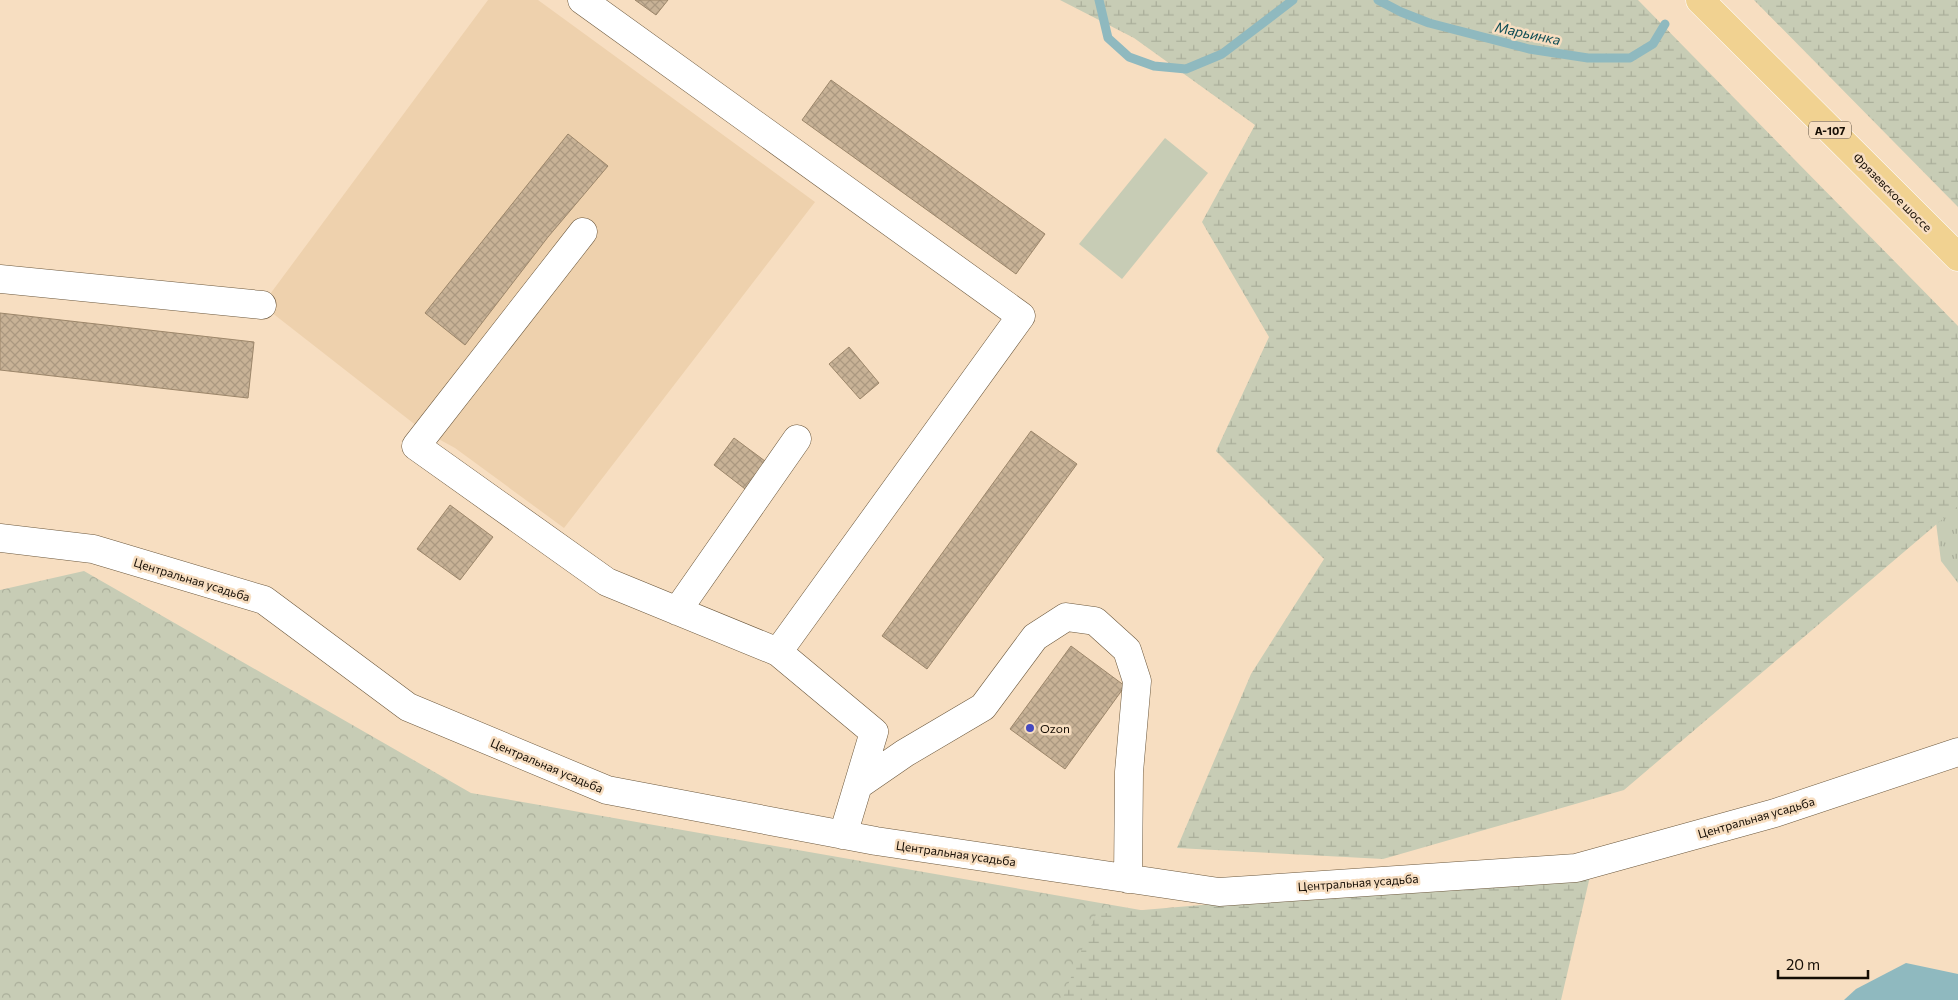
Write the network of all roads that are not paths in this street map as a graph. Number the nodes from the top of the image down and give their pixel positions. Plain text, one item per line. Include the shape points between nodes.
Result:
1 (582, 0) edge
2 (1700, 0) edge
3 (583, 232) dead end
4 (1958, 258) edge
5 (0, 280) edge
6 (262, 305) dead end
7 (797, 439) dead end
8 (0, 538) edge
9 (677, 611) junction
10 (778, 652) junction
11 (1958, 752) edge
12 (860, 784) junction
13 (843, 835) junction
14 (1128, 879) junction

1 - 10 street via 1021,316
2 - 4 highway, Фрязевское шоссе / А-107
3 - 9 street via 416,446 607,582
5 - 6 street
7 - 9 street
8 - 13 street, Центральная усадьба via 93,549 264,600 408,707 607,790
9 - 10 street
10 - 12 street via 874,732
11 - 14 street, Центральная усадьба via 1775,813 1576,868 1220,892
12 - 13 street
12 - 14 street via 983,707 1035,637 1066,617 1095,621 1127,650 1137,681 1129,772
13 - 14 street, Центральная усадьба

